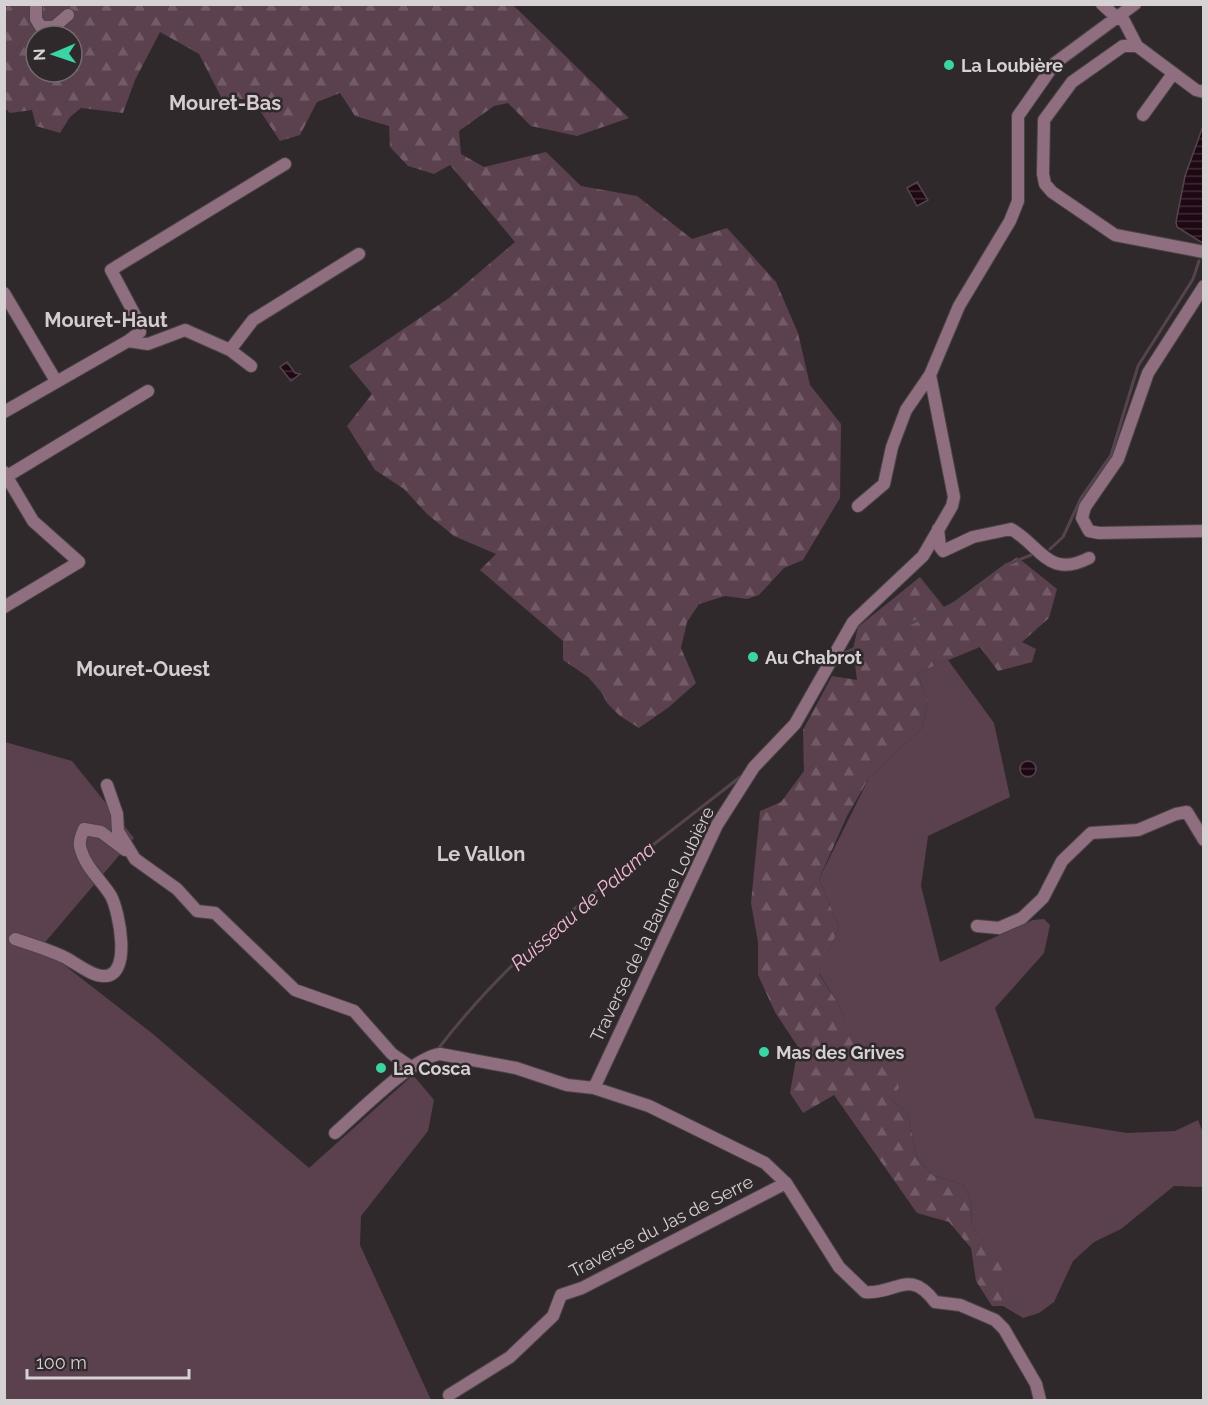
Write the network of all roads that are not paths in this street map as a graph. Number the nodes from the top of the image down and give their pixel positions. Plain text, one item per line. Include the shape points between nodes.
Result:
1 (36, 4) edge
2 (1102, 4) edge
3 (1135, 4) edge
4 (68, 15) dead end
5 (1120, 18) junction
6 (1123, 46) junction
7 (1137, 46) junction
8 (1173, 75) junction
9 (1203, 92) edge
10 (1143, 115) dead end
11 (285, 164) dead end
12 (1203, 252) edge
13 (359, 254) dead end
14 (1203, 286) edge
15 (4, 293) edge
16 (128, 342) junction
17 (230, 350) junction
18 (250, 366) dead end
19 (930, 375) junction
20 (56, 381) junction
21 (148, 391) dead end
22 (4, 412) edge
23 (5, 475) edge
24 (858, 506) dead end
25 (938, 527) junction
26 (1203, 531) edge
27 (1089, 558) dead end
28 (4, 607) edge
29 (107, 785) dead end
30 (1203, 840) edge
31 (135, 859) junction
32 (977, 926) dead end
33 (15, 939) dead end
34 (411, 1067) junction
35 (594, 1088) junction
36 (334, 1133) dead end
37 (786, 1183) junction
38 (449, 1395) dead end
39 (1040, 1401) edge

1 - 4 street via 40,27 54,27
2 - 5 street
3 - 5 street
5 - 6 street
5 - 7 street
5 - 19 street via 1055,63 1018,116 1018,201 958,306
6 - 7 street
6 - 12 street via 1072,81 1044,120 1041,126 1045,184 1115,235
7 - 8 street
8 - 9 street
8 - 10 street
11 - 16 street via 111,270 140,332
13 - 17 street via 253,320
14 - 26 street via 1148,373 1119,459 1085,507 1082,518 1089,531
15 - 20 street
16 - 17 street via 148,344 185,330
16 - 20 street
17 - 18 street
19 - 24 street via 906,410 884,483
19 - 25 street, Traverse de la Baume Loubière via 954,497
20 - 22 street
21 - 23 street
23 - 28 street via 33,521 79,562
25 - 27 street via 943,551 973,537 1011,529 1051,562 1066,565
25 - 35 street, Traverse de la Baume Loubière via 923,556 853,622 795,724 754,767 717,825
29 - 31 street via 118,831
30 - 32 street via 1187,812 1138,830 1091,833 1062,861 1043,898 1022,918 999,928
31 - 33 street via 101,832 84,829 80,848 84,859 112,898 118,918 122,956 118,968 109,976 101,977
31 - 34 street via 177,889 197,911 215,913 295,990 354,1011 392,1054
34 - 35 street via 440,1054
34 - 36 street
35 - 37 street via 649,1106 713,1136 765,1163
37 - 38 street, Traverse du Jas de Serre via 582,1288 561,1295 553,1316 510,1357
37 - 39 street via 839,1268 865,1292 910,1283 926,1290 935,1302 960,1305 995,1320 1036,1384

